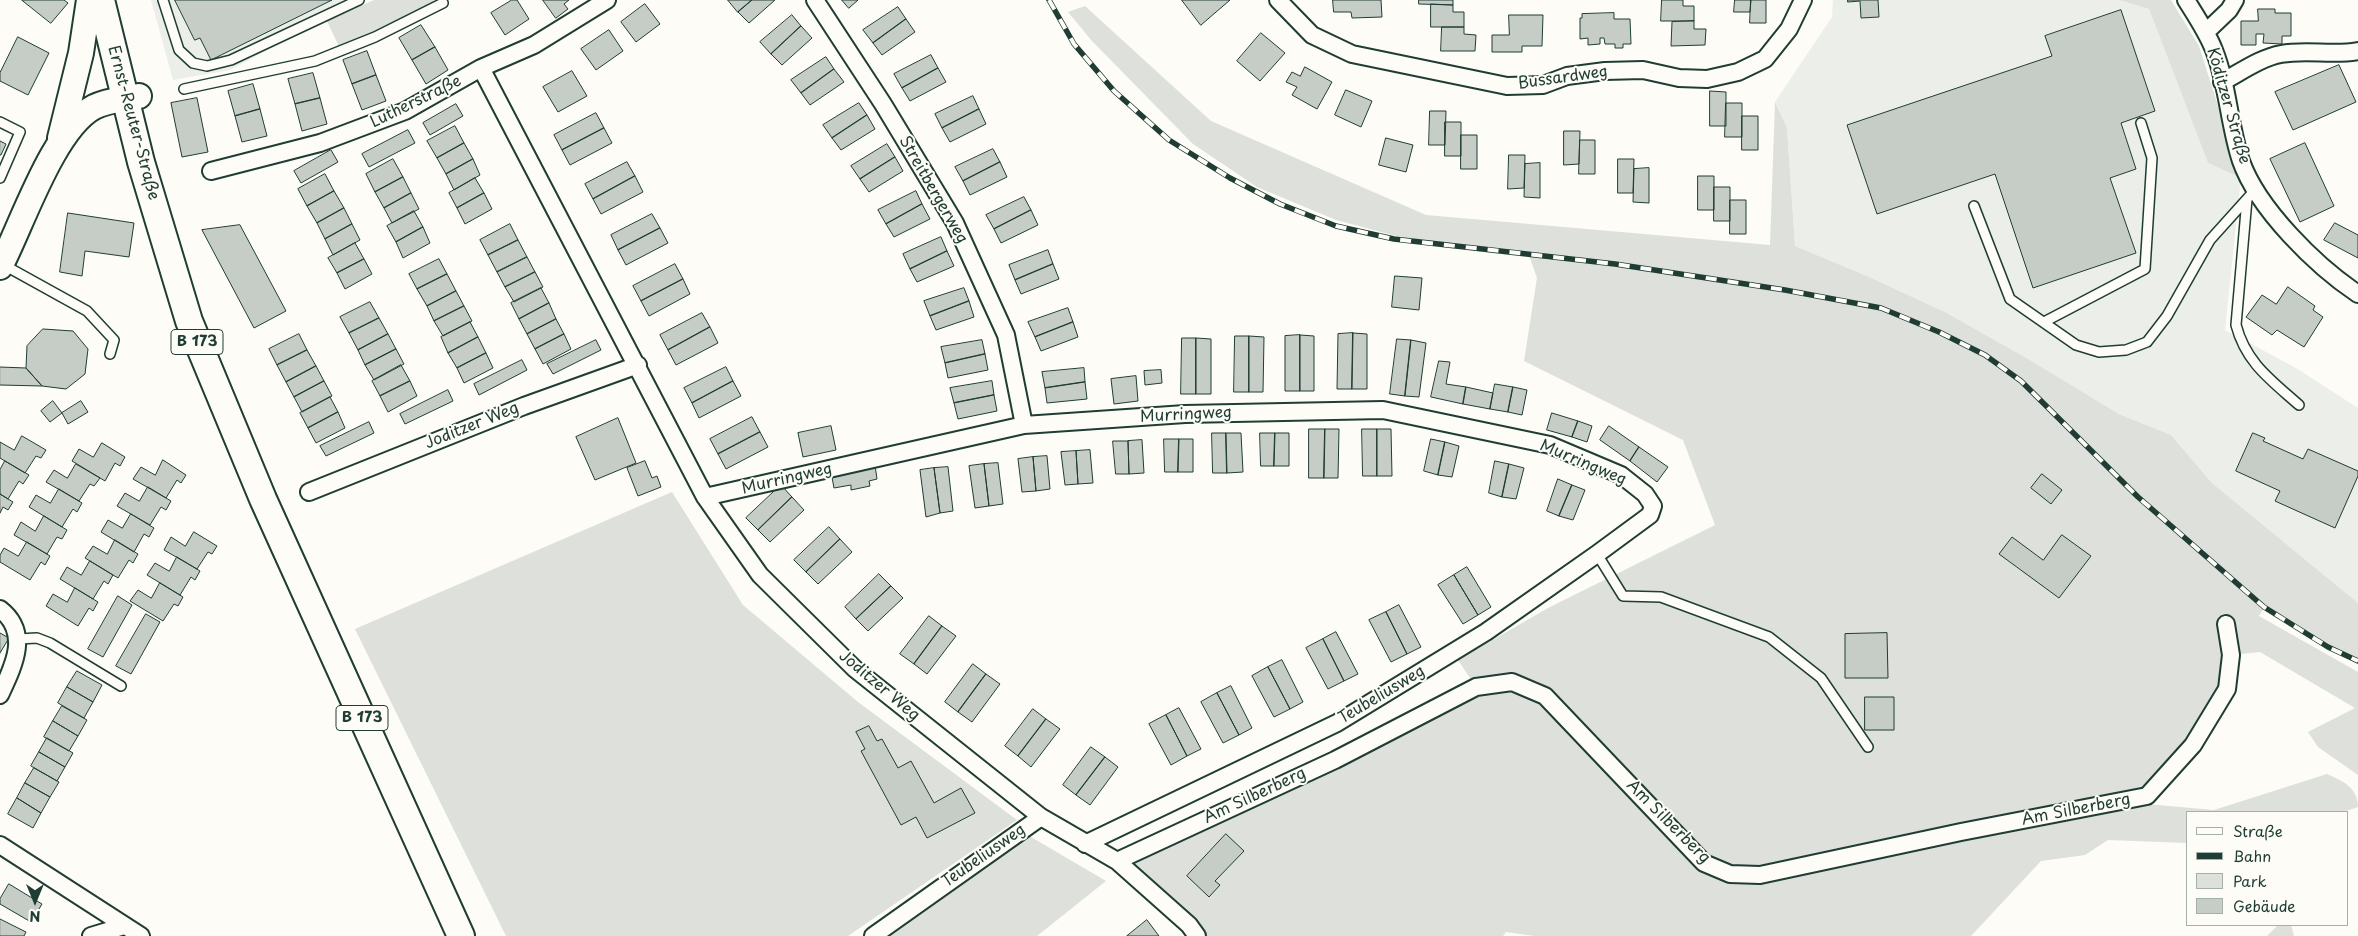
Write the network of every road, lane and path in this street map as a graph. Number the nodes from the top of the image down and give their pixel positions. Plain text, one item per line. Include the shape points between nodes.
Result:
1 (89, 0) edge
2 (101, 0) edge
3 (117, 0) edge
4 (163, 0) edge
5 (359, 0) edge
6 (607, 0) edge
7 (815, 0) edge
8 (1278, 0) edge
9 (1803, 0) edge
10 (2186, 0) edge
11 (2235, 0) edge
12 (443, 3) dead end
13 (2206, 32) junction
14 (2358, 51) edge
15 (481, 68) junction
16 (2222, 82) junction
17 (184, 89) dead end
18 (132, 97) junction
19 (0, 122) edge
20 (2141, 122) dead end
21 (58, 146) junction
22 (211, 171) dead end
23 (0, 178) edge
24 (2251, 195) junction
25 (1974, 206) dead end
26 (2, 258) edge
27 (2358, 294) edge
28 (2044, 322) junction
29 (110, 354) dead end
30 (638, 364) junction
31 (2299, 405) dead end
32 (1024, 425) junction
33 (308, 492) dead end
34 (705, 497) junction
35 (1653, 506) joint
36 (1597, 554) junction
37 (0, 609) edge
38 (2226, 624) dead end
39 (18, 639) junction
40 (121, 686) dead end
41 (0, 695) edge
42 (1868, 747) dead end
43 (1041, 817) junction
44 (1086, 844) junction
45 (0, 845) edge
46 (1117, 861) junction
47 (124, 926) junction
48 (1195, 935) edge
49 (91, 936) edge
50 (141, 936) edge
51 (461, 936) edge
52 (872, 936) edge

1 - 21 main road via 81,53
2 - 18 main road, Ernst-Reuter-Straße / B 173
3 - 18 main road, Ernst-Reuter-Straße / B 173
4 - 5 lane via 179,50 193,63 207,66 231,60
6 - 15 street, Lutherstraße via 534,45
7 - 32 street, Streitbergerweg via 956,223 1006,336
8 - 9 street, Bussardweg via 1312,35 1352,54 1507,86 1543,84 1567,76 1605,71 1643,70 1679,78 1707,79 1738,72 1765,59 1788,29
10 - 13 street, Köditzer Straße
11 - 13 street
12 - 17 lane via 376,37 315,62
13 - 16 street, Köditzer Straße
14 - 16 street via 2281,54
15 - 22 street, Lutherstraße via 405,111 354,132
15 - 30 street, Joditzer Weg
16 - 24 street, Köditzer Straße
18 - 21 main road via 89,110
18 - 51 main road, Ernst-Reuter-Straße / B 173 via 141,162 189,321 263,499
19 - 23 lane via 20,132
20 - 28 lane via 2152,158 2145,270
21 - 26 main road
24 - 27 street, Köditzer Straße via 2300,246
24 - 28 lane via 2210,240 2167,316 2146,342 2126,350 2098,352 2076,345
24 - 31 lane via 2236,325 2240,344 2249,358
25 - 28 lane via 2010,299
26 - 29 lane via 87,311 114,340
30 - 33 street, Joditzer Weg
30 - 34 street, Joditzer Weg
32 - 34 street, Murringweg
32 - 35 street, Murringweg via 1185,414 1383,410 1550,445 1621,476 1645,494
34 - 43 street, Joditzer Weg via 760,575 855,669
35 - 36 street, Teubeliusweg via 1650,515
36 - 42 lane via 1623,596 1661,597 1769,637 1821,678
36 - 44 street, Teubeliusweg via 1486,632 1337,723
37 - 39 street via 14,627
38 - 46 street, Am Silberberg via 2231,655 2227,689 2193,745 2147,796 1760,875 1730,874 1704,863 1544,696 1512,682 1476,687 1335,760
39 - 40 lane via 37,638 50,642
39 - 41 street via 18,652
43 - 44 street, Joditzer Weg
43 - 52 street, Teubeliusweg
44 - 46 street, Joditzer Weg
45 - 47 street
46 - 48 street, Joditzer Weg
47 - 49 street
47 - 50 street

